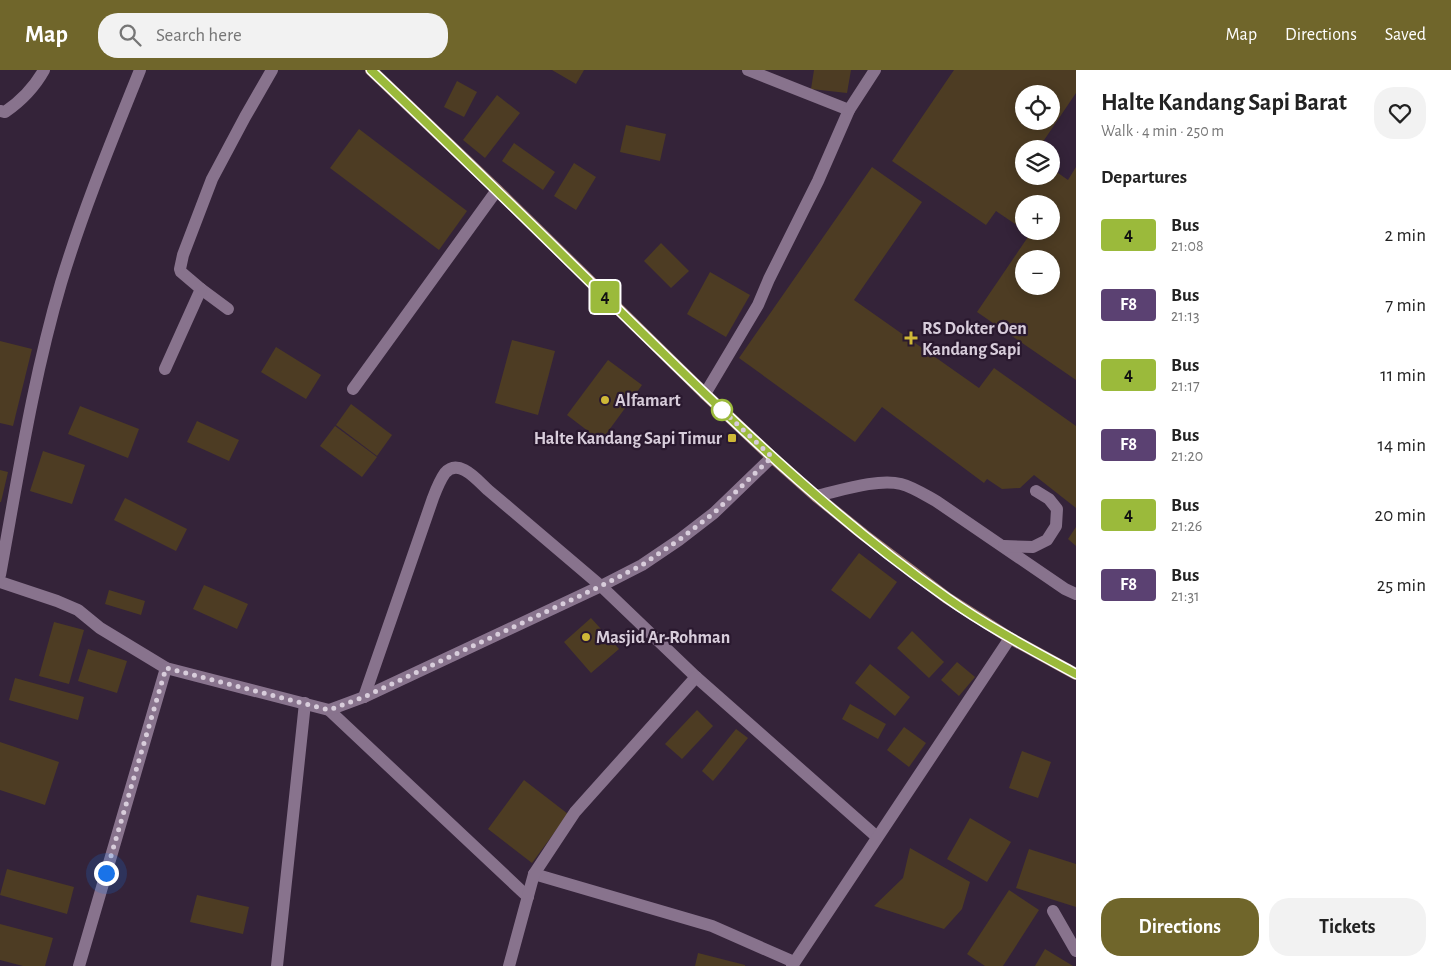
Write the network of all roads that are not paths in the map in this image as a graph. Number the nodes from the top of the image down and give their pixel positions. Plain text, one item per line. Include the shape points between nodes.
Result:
1 (44, 70) edge
2 (140, 70) edge
3 (272, 70) edge
4 (371, 70) edge
5 (748, 70) edge
6 (875, 70) edge
7 (849, 110) junction
8 (0, 111) edge
9 (497, 190) junction
10 (201, 289) junction
11 (228, 309) dead end
12 (165, 370) dead end
13 (354, 389) dead end
14 (705, 394) junction
15 (772, 457) junction
16 (1036, 491) dead end
17 (816, 496) junction
18 (1002, 545) junction
19 (0, 575) edge
20 (0, 582) edge
21 (601, 586) junction
22 (1076, 594) edge
23 (1010, 638) junction
24 (166, 668) junction
25 (1076, 674) edge
26 (696, 677) junction
27 (364, 697) junction
28 (305, 703) junction
29 (329, 710) junction
30 (877, 836) junction
31 (534, 874) junction
32 (528, 897) junction
33 (1053, 911) dead end
34 (1076, 951) edge
35 (793, 964) edge
36 (79, 966) edge
37 (277, 966) edge
38 (509, 966) edge

1 - 8 street via 17,104 5,112
2 - 19 street via 85,210 61,284 38,369
3 - 10 street via 212,179 183,255 181,272
4 - 9 main road
5 - 7 street
6 - 7 street
7 - 14 street via 758,305
9 - 13 street
9 - 14 main road
10 - 11 street
10 - 12 street
14 - 15 main road
15 - 17 main road
15 - 21 street via 700,524 642,565
16 - 18 street via 1049,499 1056,509 1056,526 1047,540 1033,547
17 - 18 street via 858,486 900,484 936,501
17 - 23 main road via 947,598
18 - 22 street
20 - 24 street via 78,610 100,628
21 - 26 street
21 - 27 street
21 - 27 street via 472,474 459,468 447,471 432,498
23 - 25 main road
23 - 30 street
24 - 28 street
24 - 36 street
26 - 30 street
26 - 31 street via 575,812
27 - 29 street
28 - 29 street
28 - 37 street
29 - 32 street
30 - 35 street
31 - 32 street
31 - 35 street via 712,926
32 - 38 street
33 - 34 street

